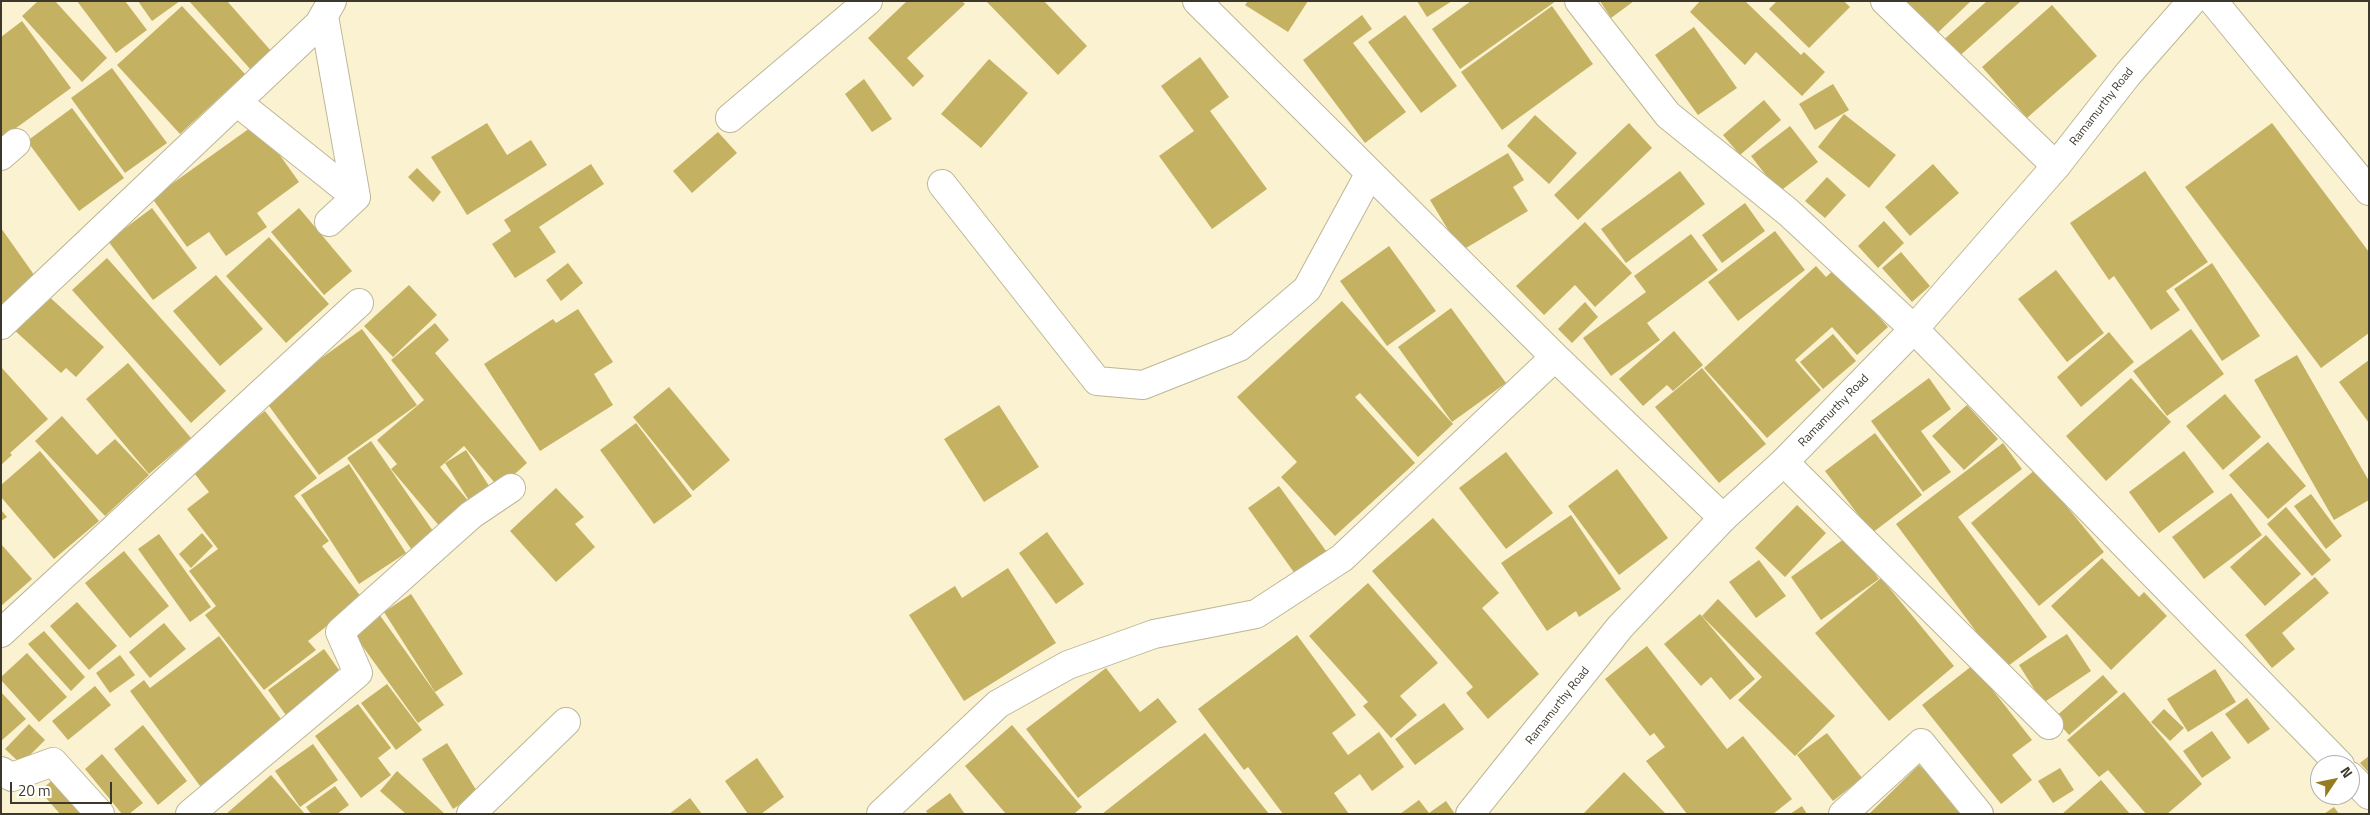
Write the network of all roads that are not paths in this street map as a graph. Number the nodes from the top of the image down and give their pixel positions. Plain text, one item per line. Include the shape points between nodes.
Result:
1 (868, 1) edge
2 (1198, 1) edge
3 (1579, 1) edge
4 (1885, 1) edge
5 (2192, 1) edge
6 (2213, 1) edge
7 (328, 8) edge
8 (237, 102) junction
9 (730, 118) dead end
10 (2056, 166) junction
11 (1370, 173) junction
12 (942, 184) dead end
13 (2369, 191) edge
14 (356, 197) junction
15 (329, 222) dead end
16 (359, 303) dead end
17 (1, 325) edge
18 (1914, 329) junction
19 (1555, 358) junction
20 (1784, 462) junction
21 (511, 488) dead end
22 (1723, 518) junction
23 (1, 633) edge
24 (566, 722) dead end
25 (2049, 725) dead end
26 (2330, 755) edge
27 (1, 770) edge
28 (2360, 786) edge
29 (2369, 795) edge
30 (100, 814) edge
31 (190, 814) edge
32 (471, 814) edge
33 (881, 814) edge
34 (1470, 814) edge
35 (1843, 814) edge
36 (1979, 814) edge

1 - 9 street
2 - 11 street
3 - 18 street via 1668,115 1788,212
4 - 10 street
5 - 10 street, Ramamurthy Road via 2128,74
6 - 13 street
7 - 8 street via 319,24
7 - 14 street
8 - 14 street
8 - 17 street
10 - 18 street, Ramamurthy Road
11 - 12 street via 1306,289 1240,347 1143,385 1097,381
11 - 19 street
14 - 15 street
16 - 23 street
18 - 20 street, Ramamurthy Road
18 - 26 street
19 - 22 street
19 - 33 street via 1334,563 1256,614 1154,634 1068,666 998,704
20 - 22 street, Ramamurthy Road
20 - 25 street
21 - 31 street via 471,515 340,632 358,673
22 - 34 street, Ramamurthy Road via 1620,627
24 - 32 street
27 - 30 street via 12,777 54,762
28 - 29 street
35 - 36 street via 1921,743

